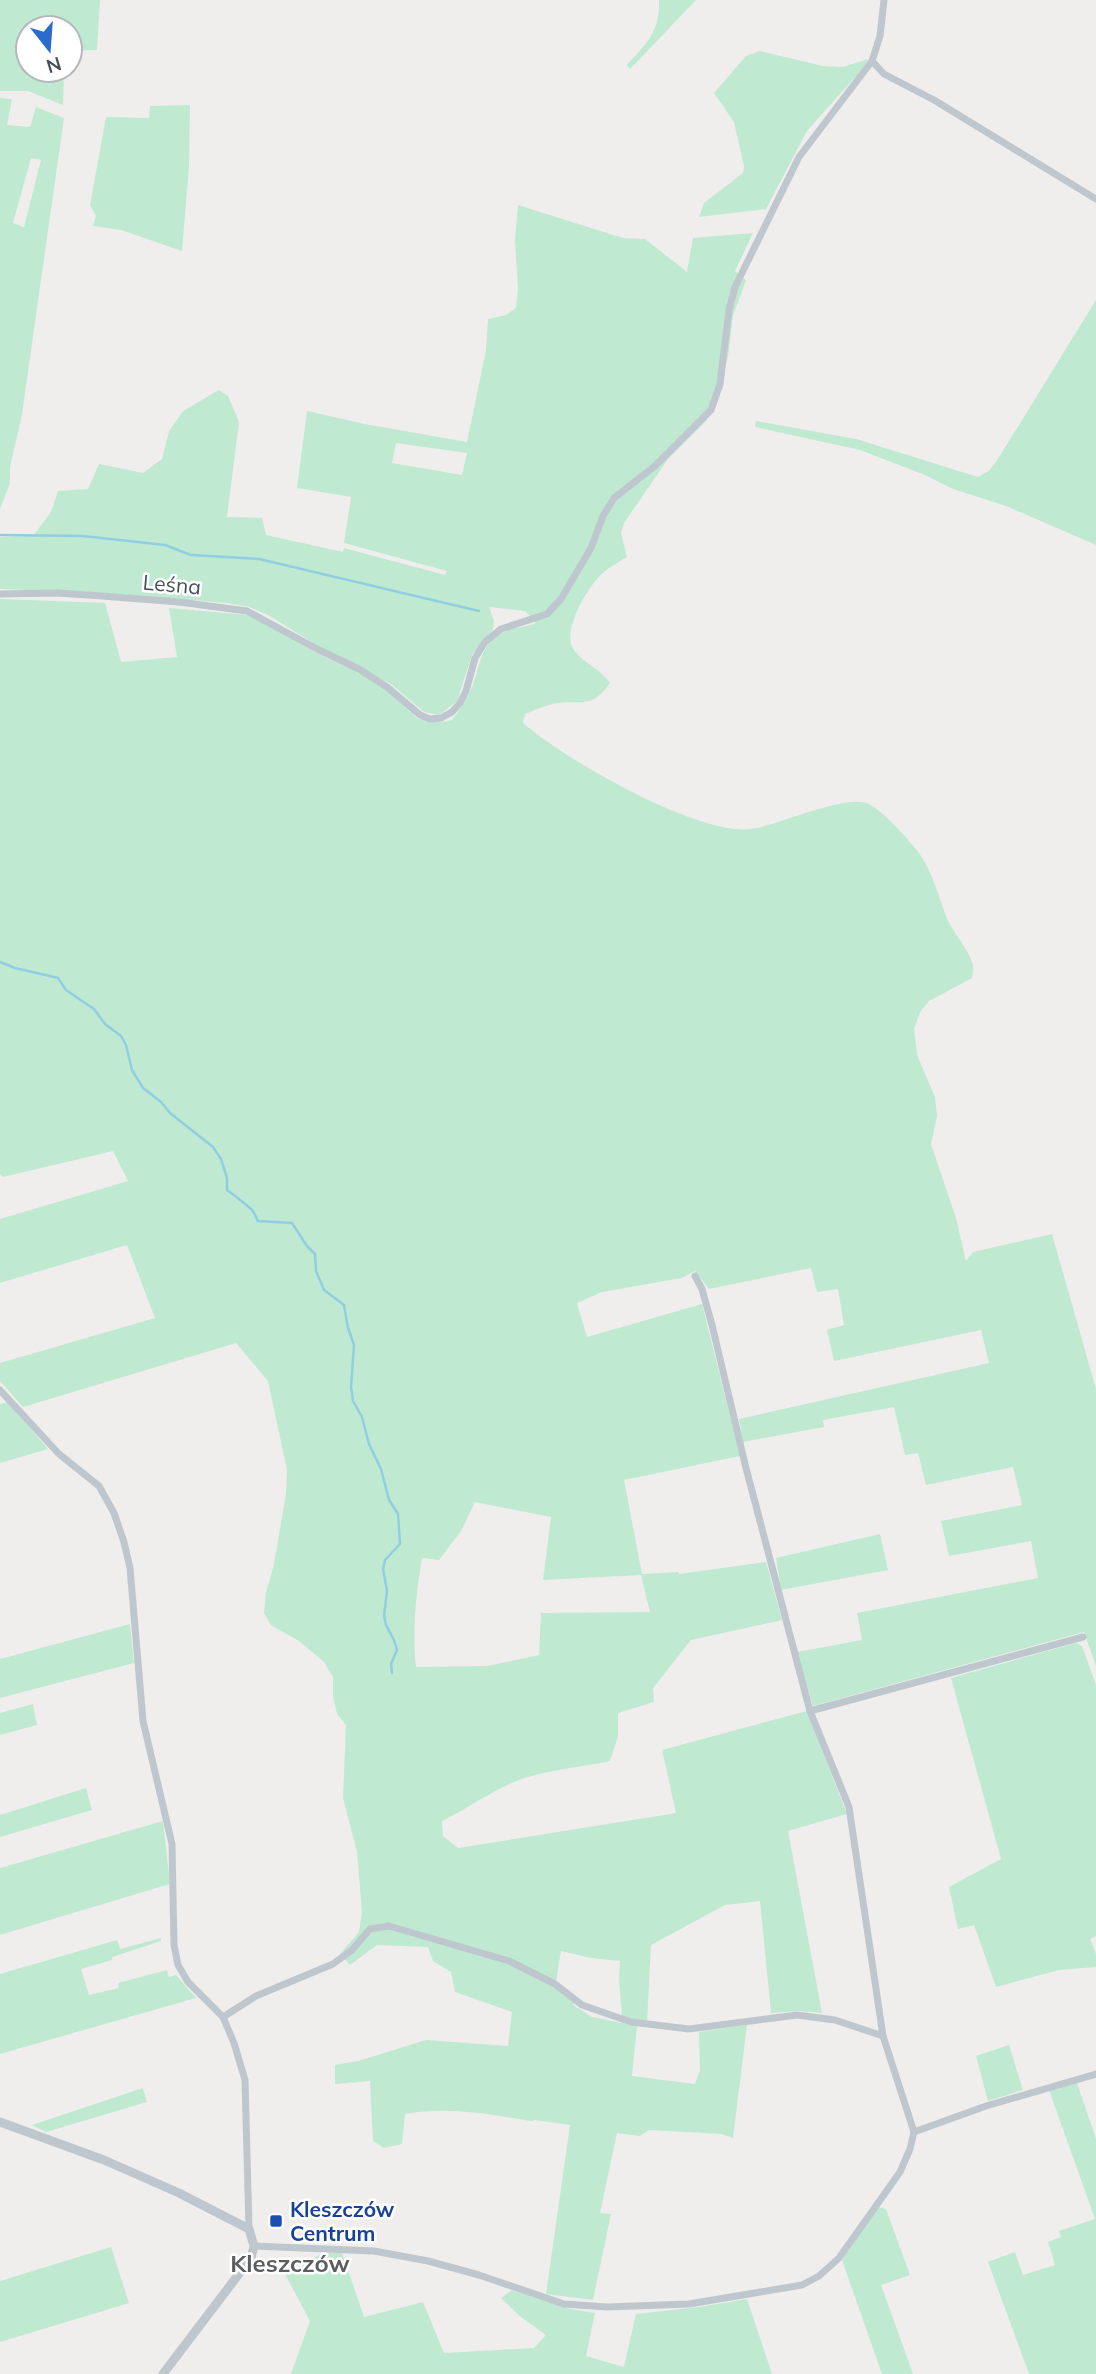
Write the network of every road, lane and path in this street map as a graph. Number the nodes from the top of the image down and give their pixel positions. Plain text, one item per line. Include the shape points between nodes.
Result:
1 (884, 0) edge
2 (873, 61) junction
3 (1096, 199) edge
4 (0, 594) edge
5 (695, 1276) dead end
6 (0, 1390) edge
7 (1083, 1637) dead end
8 (810, 1712) junction
9 (223, 2017) junction
10 (883, 2036) junction
11 (1096, 2074) edge
12 (0, 2122) edge
13 (914, 2132) junction
14 (249, 2230) junction
15 (254, 2246) junction
16 (163, 2374) edge

1 - 2 street
2 - 3 street via 884,74
2 - 4 street, Leśna via 799,157 735,287 720,384 711,410 614,498 591,548 547,614 501,629 485,642 460,703 441,719 419,715 359,669 247,611 102,596
5 - 8 street via 712,1325
6 - 9 street via 59,1454 99,1486 114,1513 130,1568 143,1721 172,1844 172,1916 178,1965 188,1982
7 - 8 street
8 - 10 street via 849,1807
9 - 10 street via 256,1996 333,1965 370,1929 389,1926 509,1961 555,1984 582,2005 631,2022 689,2029 797,2014 835,2020
9 - 14 street via 245,2080
10 - 13 street
11 - 13 street
12 - 14 street via 104,2160
13 - 15 street via 900,2172 839,2258 802,2285 702,2302 638,2307 564,2304 428,2261 374,2251
14 - 15 street
15 - 16 street via 247,2265

